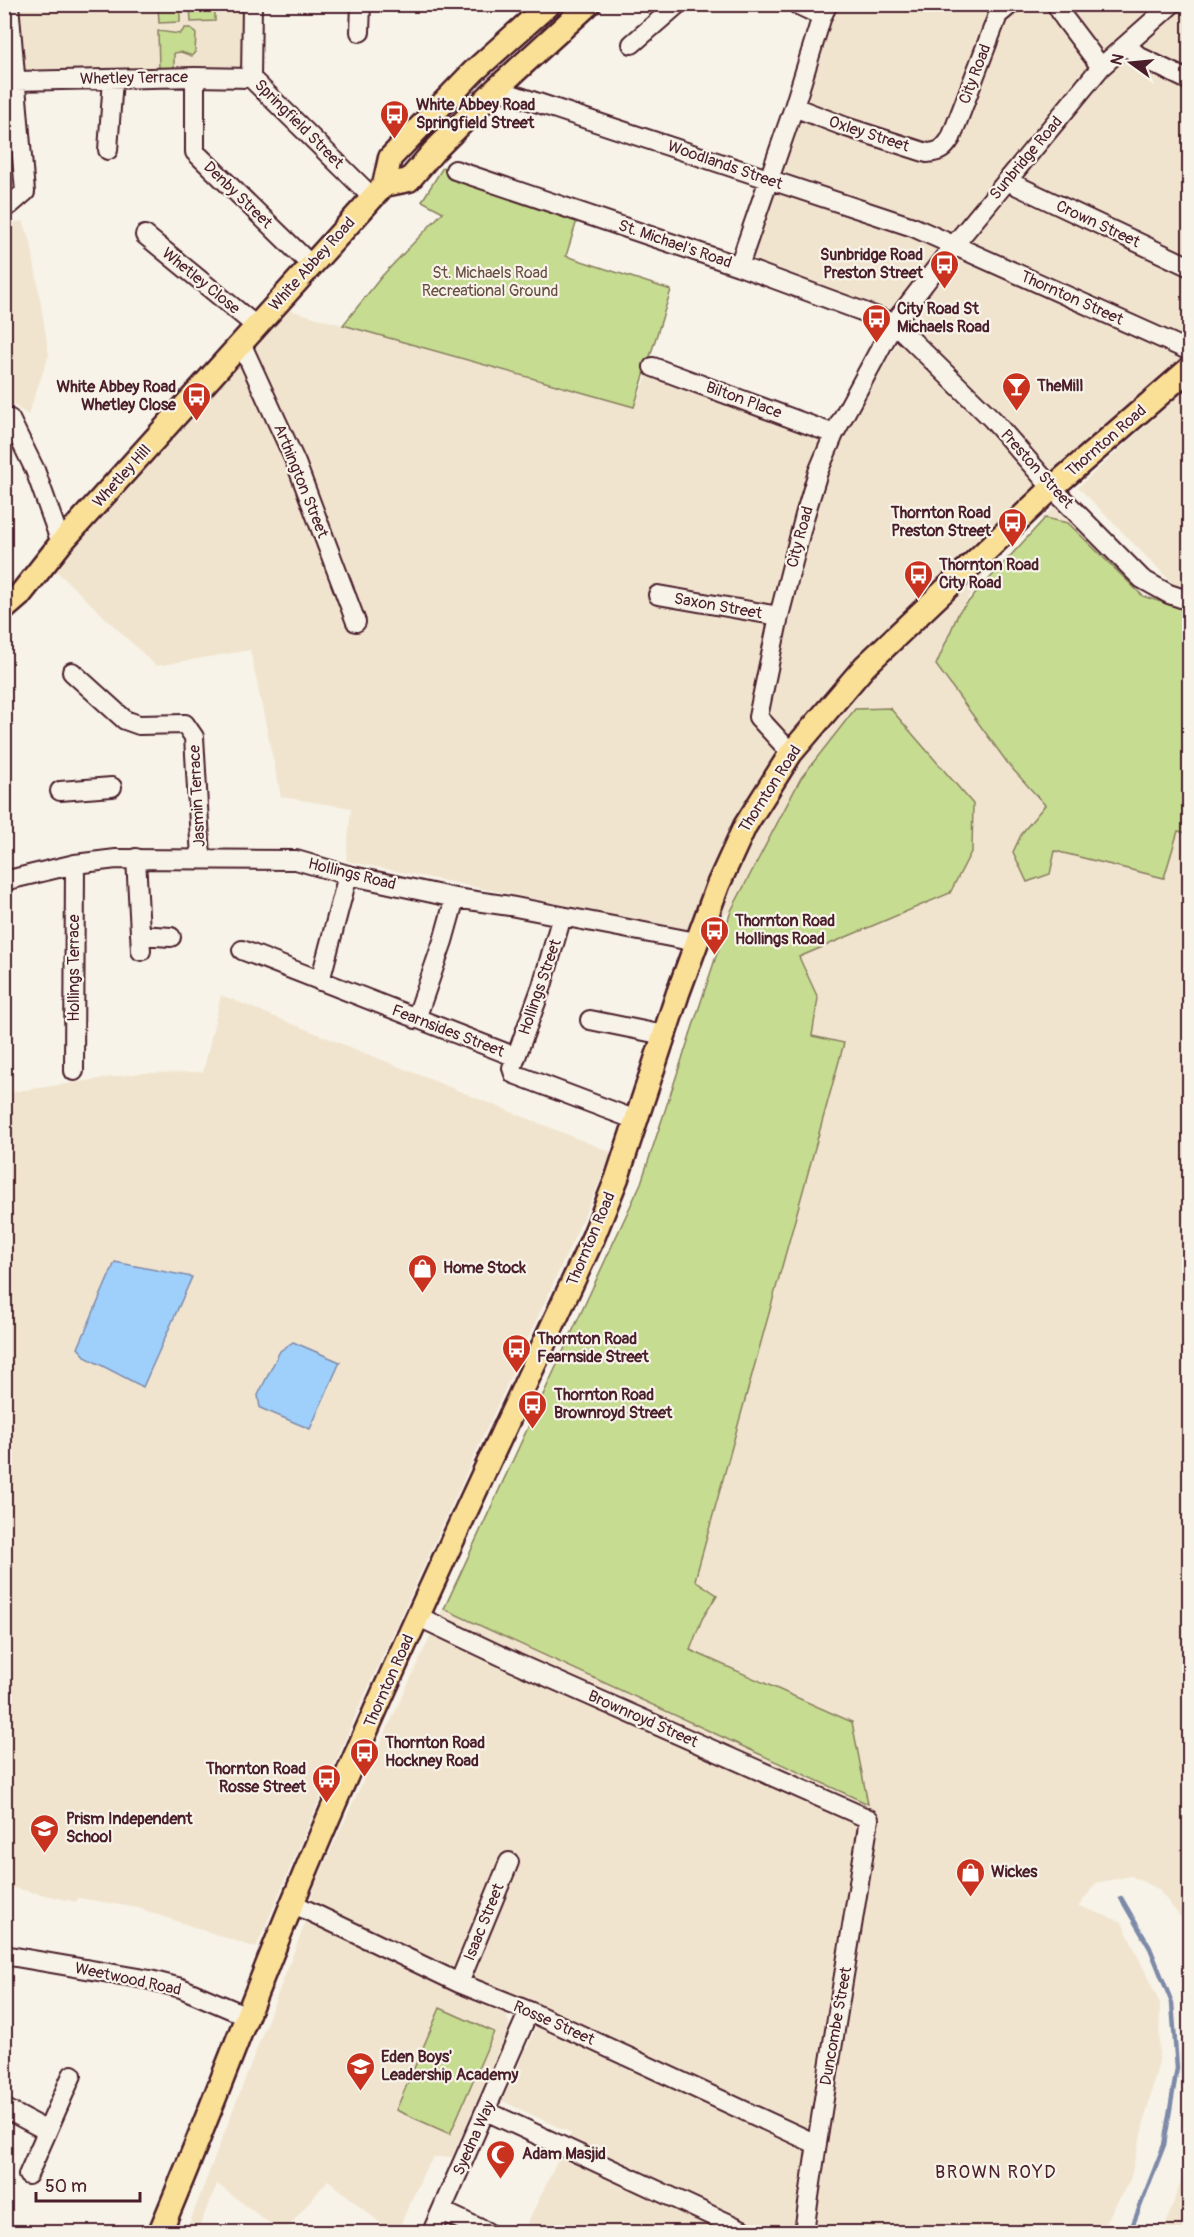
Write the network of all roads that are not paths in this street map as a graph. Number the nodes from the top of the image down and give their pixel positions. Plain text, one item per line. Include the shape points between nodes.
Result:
1 (9, 4) edge
2 (252, 4) edge
3 (361, 4) edge
4 (549, 4) edge
5 (589, 4) edge
6 (678, 4) edge
7 (796, 4) edge
8 (1056, 4) edge
9 (1172, 4) edge
10 (1008, 5) edge
11 (825, 10) edge
12 (360, 32) dead end
13 (632, 44) dead end
14 (1127, 46) junction
15 (1101, 67) junction
16 (195, 77) junction
17 (251, 78) junction
18 (112, 79) junction
19 (1190, 81) edge
20 (10, 82) edge
21 (496, 89) junction
22 (794, 107) junction
23 (945, 148) joint
24 (108, 150) dead end
25 (455, 170) dead end
26 (768, 180) junction
27 (1007, 181) junction
28 (378, 191) junction
29 (4, 206) edge
30 (145, 235) dead end
31 (954, 244) junction
32 (310, 264) junction
33 (739, 266) junction
34 (1190, 267) edge
35 (894, 323) junction
36 (256, 326) junction
37 (241, 343) junction
38 (1190, 351) edge
39 (653, 367) dead end
40 (1190, 368) edge
41 (7, 419) edge
42 (834, 434) junction
43 (1053, 488) junction
44 (61, 543) junction
45 (658, 595) dead end
46 (1190, 601) edge
47 (4, 609) edge
48 (779, 616) junction
49 (356, 622) dead end
50 (72, 672) dead end
51 (791, 753) junction
52 (112, 787) dead end
53 (60, 791) dead end
54 (136, 858) junction
55 (201, 858) junction
56 (75, 864) junction
57 (348, 875) junction
58 (4, 881) edge
59 (455, 898) junction
60 (562, 916) junction
61 (171, 937) dead end
62 (696, 942) junction
63 (242, 950) dead end
64 (320, 981) junction
65 (416, 1019) junction
66 (590, 1020) dead end
67 (664, 1035) junction
68 (516, 1057) junction
69 (74, 1071) dead end
70 (636, 1120) junction
71 (417, 1617) junction
72 (869, 1819) joint
73 (509, 1862) dead end
74 (292, 1903) junction
75 (4, 1955) edge
76 (459, 1983) junction
77 (529, 2011) junction
78 (247, 2016) junction
79 (72, 2074) dead end
80 (4, 2108) edge
81 (486, 2111) junction
82 (48, 2131) junction
83 (816, 2144) junction
84 (28, 2175) dead end
85 (442, 2211) junction
86 (160, 2232) edge
87 (432, 2232) edge
88 (487, 2232) edge
89 (747, 2232) edge
90 (804, 2232) edge

1 - 20 street
2 - 17 street, Springfield Street
3 - 12 street
4 - 28 main road, White Abbey Road via 474,71 390,158
5 - 21 main road
6 - 13 street
7 - 11 street
8 - 15 street
9 - 14 street, Sunbridge Road
10 - 23 street, City Road via 998,15
11 - 22 street
14 - 15 street, Sunbridge Road
14 - 19 street via 1140,57
15 - 27 street, Sunbridge Road
16 - 17 street, Whetley Terrace
16 - 18 street, Whetley Terrace
16 - 32 street, Denby Street via 195,152
17 - 28 street, Springfield Street
18 - 20 street, Whetley Terrace
18 - 24 street
20 - 29 street via 25,192
21 - 26 street, Woodlands Street
21 - 28 main road via 409,180
22 - 23 street, Oxley Street via 927,153
22 - 26 street
25 - 33 street, St. Michael's Road
26 - 31 street, Woodlands Street
26 - 33 street
27 - 31 street, Sunbridge Road
27 - 34 street, Crown Street
28 - 32 main road, White Abbey Road
30 - 36 street, Whetley Close
31 - 35 street, Sunbridge Road
31 - 38 street, Thornton Street
32 - 36 main road, White Abbey Road
33 - 35 street, St. Michael's Road
35 - 42 street, City Road
35 - 43 street, Preston Street via 992,419
36 - 37 main road, White Abbey Road
37 - 44 main road, Whetley Hill
37 - 49 street, Arthington Street via 296,463
39 - 42 street, Bilton Place
40 - 43 main road, Thornton Road
41 - 44 street via 35,470
42 - 48 street, City Road via 804,515
43 - 46 street, Preston Street via 1142,579
43 - 51 main road, Thornton Road via 865,666
44 - 47 main road, Whetley Hill via 20,596
45 - 48 street, Saxon Street
48 - 51 street, City Road via 758,717
50 - 55 street, Jasmin Terrace via 125,720 139,725 185,724 194,737
51 - 62 main road, Thornton Road via 745,826
52 - 53 street
54 - 55 street, Hollings Road
54 - 56 street, Hollings Road
54 - 61 street via 140,943
55 - 57 street, Hollings Road via 296,860
56 - 58 street, Hollings Road
56 - 69 street, Hollings Terrace
57 - 59 street, Hollings Road
57 - 64 street
59 - 60 street, Hollings Road
59 - 65 street
60 - 62 street, Hollings Road
60 - 68 street, Hollings Street
62 - 67 main road, Thornton Road
63 - 64 street, Fearnsides Street
64 - 65 street, Fearnsides Street
65 - 68 street, Fearnsides Street
66 - 67 street
67 - 70 main road, Thornton Road
68 - 70 street, Fearnsides Street via 514,1074
70 - 71 main road, Thornton Road via 593,1238
71 - 72 street, Brownroyd Street
71 - 74 main road, Thornton Road
72 - 83 street, Duncombe Street
73 - 76 street, Isaac Street
74 - 76 street, Rosse Street
74 - 78 main road, Thornton Road
75 - 78 street, Weetwood Road via 150,1980 181,1988
76 - 77 street, Rosse Street
77 - 81 street, Syedna Way
77 - 83 street, Rosse Street
78 - 86 main road, Thornton Road
79 - 82 street
80 - 82 street
81 - 85 street, Syedna Way
81 - 89 street
82 - 84 street
83 - 90 street, Duncombe Street
85 - 87 street, Syedna Way
85 - 88 street

